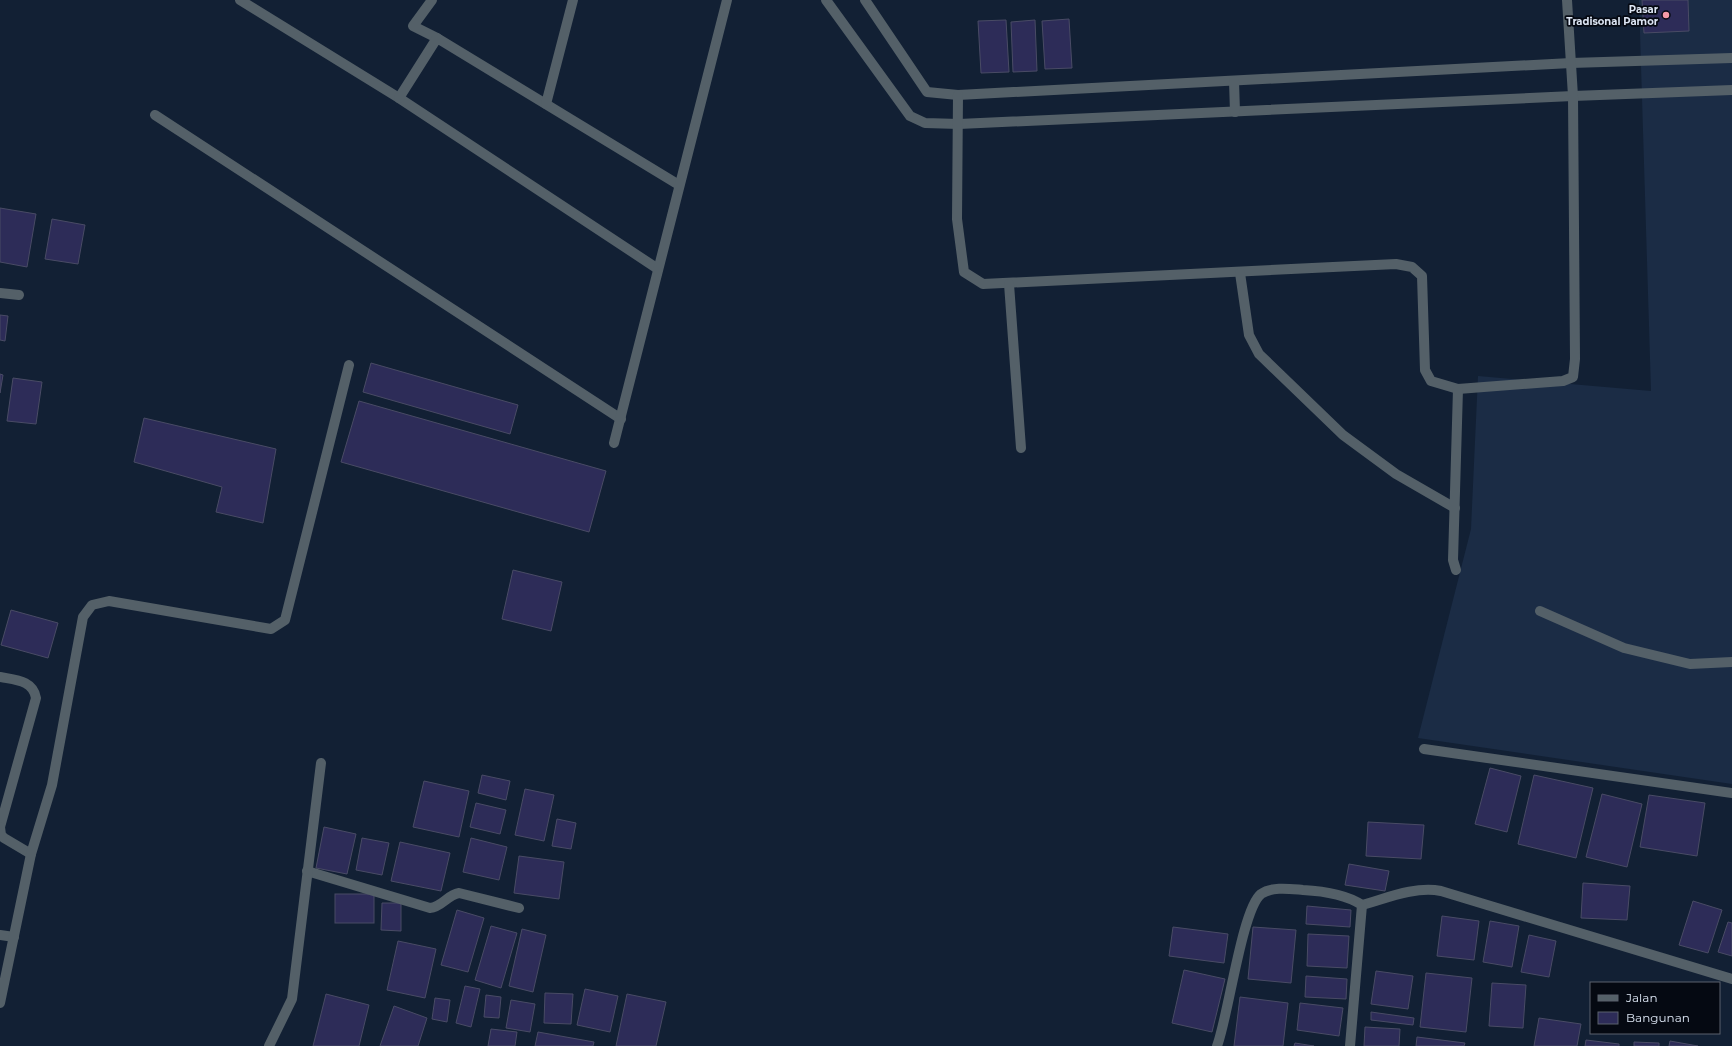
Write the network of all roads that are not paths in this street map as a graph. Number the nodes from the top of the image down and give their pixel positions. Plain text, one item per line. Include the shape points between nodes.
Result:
1 (240, 0) edge
2 (432, 0) edge
3 (573, 0) edge
4 (727, 0) edge
5 (826, 0) edge
6 (864, 0) edge
7 (1567, 0) edge
8 (437, 38) junction
9 (1732, 58) edge
10 (1571, 63) junction
11 (1234, 81) junction
12 (1732, 90) edge
13 (958, 95) junction
14 (1573, 96) junction
15 (398, 98) junction
16 (546, 104) junction
17 (1235, 112) junction
18 (155, 116) dead end
19 (958, 124) junction
20 (679, 186) junction
21 (658, 269) junction
22 (1240, 273) junction
23 (1009, 284) junction
24 (0, 293) edge
25 (19, 295) dead end
26 (349, 365) dead end
27 (1458, 389) junction
28 (620, 419) junction
29 (614, 443) dead end
30 (1021, 448) dead end
31 (1455, 508) junction
32 (1456, 570) dead end
33 (1540, 611) dead end
34 (1732, 662) edge
35 (0, 676) edge
36 (1424, 749) dead end
37 (321, 762) dead end
38 (1732, 793) edge
39 (0, 827) edge
40 (31, 854) junction
41 (308, 871) junction
42 (1362, 905) junction
43 (519, 908) dead end
44 (0, 935) edge
45 (14, 937) junction
46 (1732, 979) edge
47 (0, 1003) edge
48 (269, 1046) edge
49 (1217, 1046) edge
50 (1350, 1046) edge

1 - 15 street
2 - 8 street via 414,26
3 - 16 street
4 - 20 street
5 - 19 street via 910,116 925,123
6 - 13 street via 927,92
7 - 10 street
8 - 15 street
8 - 16 street
9 - 10 street
10 - 11 street
10 - 14 street
11 - 13 street
11 - 17 street
12 - 14 street
13 - 19 street
14 - 17 street
14 - 27 street via 1573,377 1563,381
15 - 21 street
16 - 20 street
17 - 19 street
18 - 28 street
19 - 23 street via 958,219 964,272 982,284
20 - 21 street
21 - 28 street
22 - 23 street
22 - 27 street via 1396,264 1412,267 1422,276 1425,370 1431,381
22 - 31 street via 1249,335 1259,354 1343,435 1396,474
23 - 30 street
24 - 25 street
26 - 40 street via 285,620 271,629 109,600 92,604 83,617 52,785
27 - 31 street
28 - 29 street
31 - 32 street via 1453,560
33 - 34 street via 1624,648 1690,664
35 - 39 street via 28,683 36,698
36 - 38 street
37 - 41 street
39 - 40 street via 4,838
40 - 45 street
41 - 43 street via 430,908 438,907 459,893
41 - 48 street via 292,999
42 - 46 street via 1428,888
42 - 49 street via 1353,899 1310,891 1270,890 1258,898 1254,902 1237,960
42 - 50 street
44 - 45 street
45 - 47 street

